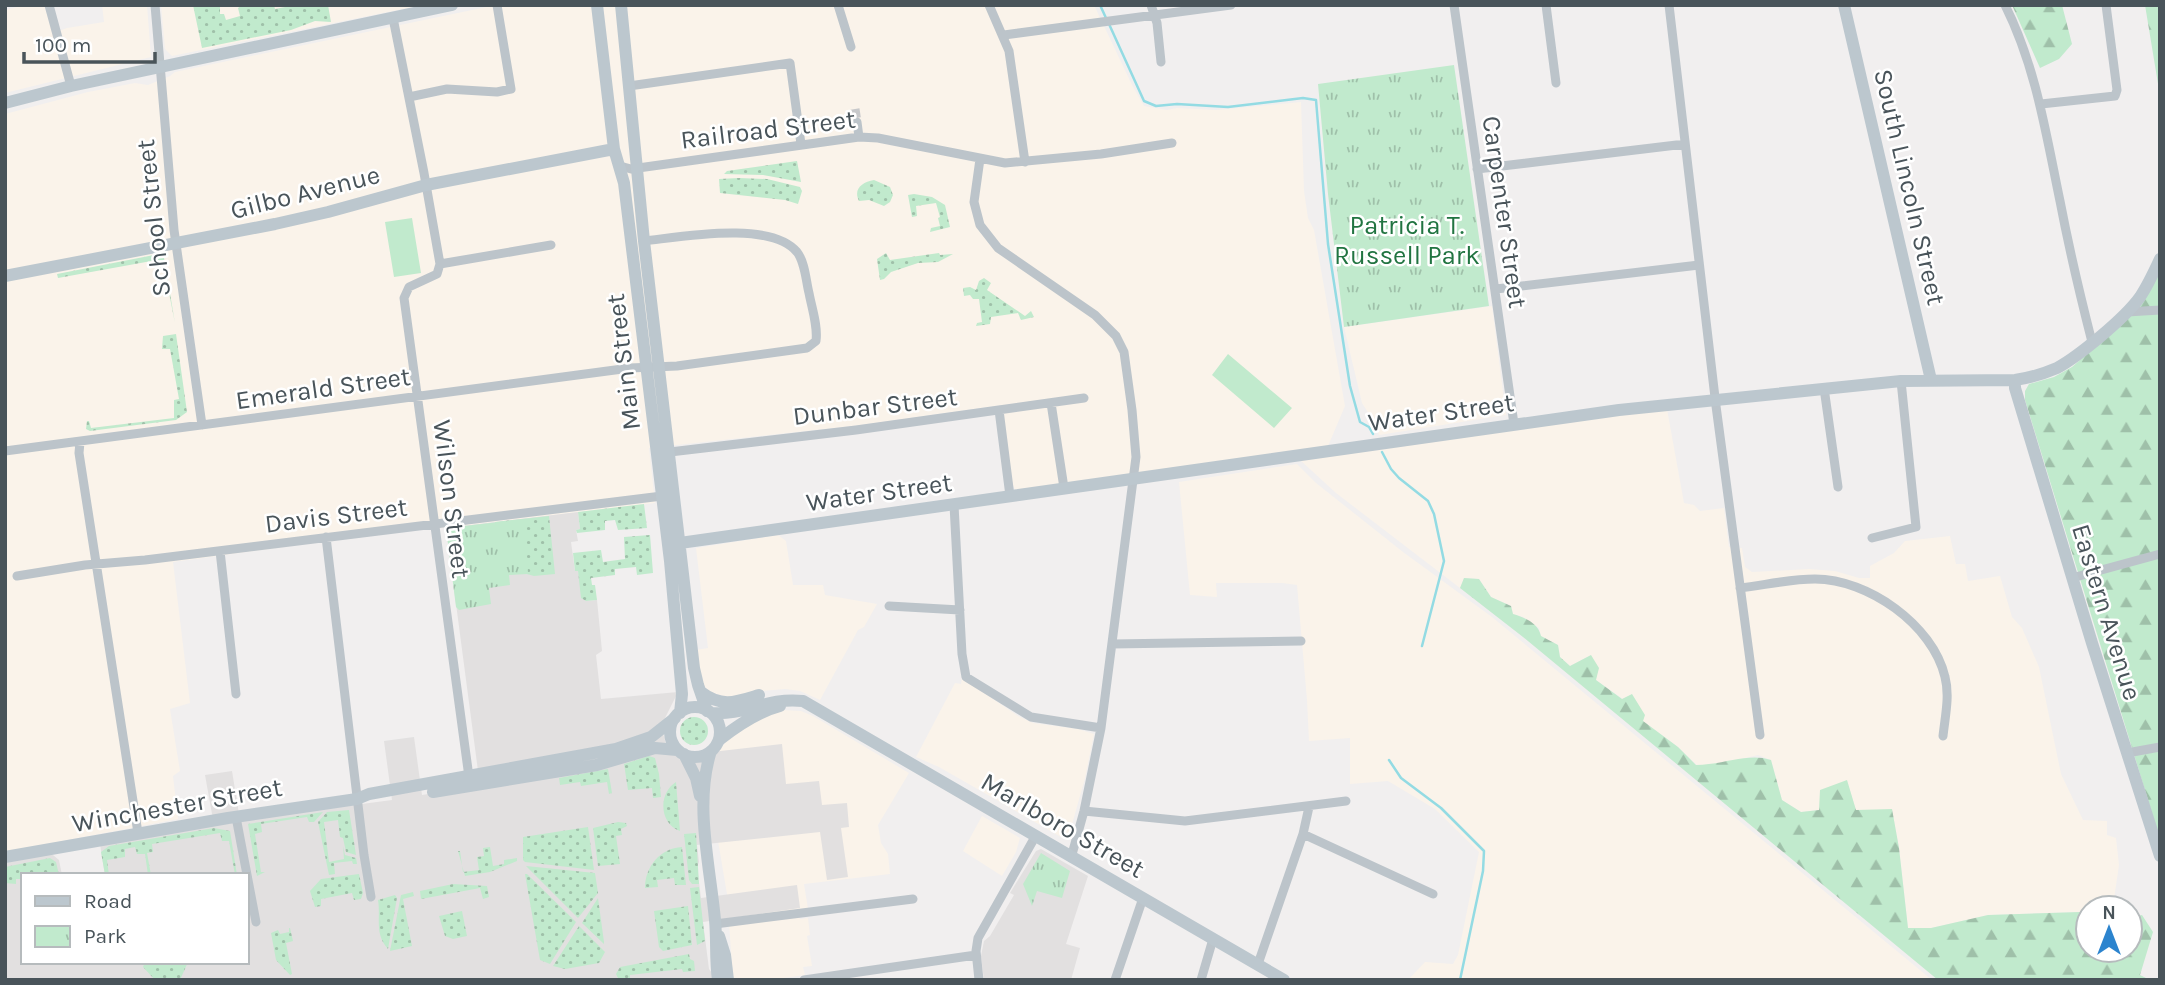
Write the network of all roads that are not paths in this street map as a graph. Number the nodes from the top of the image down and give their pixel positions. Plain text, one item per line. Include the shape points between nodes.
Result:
1 (49, 5) edge
2 (155, 5) edge
3 (452, 5) edge
4 (496, 5) edge
5 (838, 5) edge
6 (989, 5) edge
7 (1151, 5) edge
8 (1231, 5) edge
9 (1454, 5) edge
10 (1546, 5) edge
11 (1669, 5) edge
12 (1844, 5) edge
13 (2005, 5) edge
14 (2106, 5) edge
15 (598, 6) edge
16 (620, 6) edge
17 (1154, 16) junction
18 (393, 19) junction
19 (1004, 35) junction
20 (851, 47) dead end
21 (1161, 62) dead end
22 (161, 67) junction
23 (1556, 83) dead end
24 (71, 86) junction
25 (629, 86) junction
26 (409, 97) junction
27 (5, 103) edge
28 (2040, 104) junction
29 (857, 122) tunnel mouth
30 (859, 137) junction
31 (1172, 143) dead end
32 (801, 144) junction
33 (1685, 144) junction
34 (614, 149) junction
35 (980, 159) junction
36 (1025, 162) junction
37 (620, 166) junction
38 (636, 167) junction
39 (1477, 169) junction
40 (426, 185) junction
41 (644, 241) junction
42 (176, 245) junction
43 (551, 245) dead end
44 (2160, 259) edge
45 (440, 264) junction
46 (1699, 265) junction
47 (5, 276) edge
48 (1496, 289) junction
49 (2160, 310) edge
50 (2127, 313) junction
51 (2092, 342) junction
52 (653, 367) junction
53 (1931, 380) junction
54 (2015, 380) junction
55 (1901, 381) junction
56 (1824, 388) junction
57 (418, 396) junction
58 (1084, 398) dead end
59 (1715, 399) junction
60 (1051, 403) junction
61 (999, 410) junction
62 (1514, 424) junction
63 (202, 425) junction
64 (80, 442) junction
65 (5, 451) edge
66 (670, 453) junction
67 (1133, 479) junction
68 (1838, 487) dead end
69 (1064, 488) junction
70 (662, 496) junction
71 (1010, 496) junction
72 (954, 505) junction
73 (433, 523) junction
74 (327, 537) junction
75 (1872, 538) dead end
76 (680, 543) junction
77 (220, 551) junction
78 (2160, 554) edge
79 (97, 565) junction
80 (17, 576) dead end
81 (2072, 578) junction
82 (1740, 588) junction
83 (889, 606) dead end
84 (960, 610) junction
85 (1301, 641) dead end
86 (1112, 644) junction
87 (699, 691) junction
88 (236, 695) dead end
89 (803, 701) junction
90 (818, 710) junction
91 (709, 712) junction
92 (677, 715) junction
93 (1101, 728) junction
94 (1760, 735) dead end
95 (1943, 736) dead end
96 (715, 746) junction
97 (2160, 747) edge
98 (681, 752) junction
99 (2127, 753) junction
100 (469, 777) junction
101 (357, 799) junction
102 (1346, 802) dead end
103 (1309, 807) junction
104 (1084, 811) junction
105 (236, 817) junction
106 (705, 817) junction
107 (138, 833) junction
108 (1303, 834) junction
109 (1035, 837) junction
110 (2160, 856) edge
111 (5, 857) edge
112 (1071, 858) junction
113 (247, 873) edge
114 (248, 880) edge
115 (1433, 894) dead end
116 (371, 897) dead end
117 (1143, 898) junction
118 (913, 899) dead end
119 (256, 922) dead end
120 (715, 924) junction
121 (1213, 939) junction
122 (976, 955) junction
123 (1258, 964) junction
124 (718, 980) edge
125 (728, 980) edge
126 (804, 980) edge
127 (979, 980) edge
128 (1115, 980) edge
129 (1201, 980) edge
130 (1284, 980) edge

1 - 24 street
2 - 22 street, School Street
3 - 18 street
4 - 26 street via 512,89 451,89
5 - 20 street
6 - 19 street
7 - 17 street
8 - 17 street
9 - 39 street, Carpenter Street
10 - 23 street
11 - 33 street
12 - 53 street, South Lincoln Street
13 - 28 street
14 - 28 street via 2118,90 2115,96
15 - 34 street, Main Street
16 - 25 street, Main Street
17 - 19 street
17 - 21 street
18 - 22 street
18 - 26 street
19 - 36 street
22 - 24 street
22 - 42 street, School Street
24 - 27 street
25 - 32 street via 790,63
25 - 38 street, Main Street
26 - 40 street
28 - 51 street
29 - 30 street
30 - 32 street, Railroad Street
30 - 35 street, Railroad Street
31 - 36 street, Railroad Street
32 - 38 street, Railroad Street
33 - 39 street
33 - 46 street
34 - 37 street, Main Street
34 - 40 street, Gilbo Avenue
35 - 36 street, Railroad Street
35 - 67 street via 974,210 991,243 1095,315 1121,345 1136,442
37 - 38 street, Railroad Street
37 - 52 street, Main Street
38 - 41 street, Main Street
39 - 48 street, Carpenter Street
40 - 42 street, Gilbo Avenue via 313,216
40 - 45 street
41 - 52 street, Main Street
41 - 52 street, Emerald Street via 741,233 768,237 793,248 799,253 816,329 816,341 807,348
42 - 47 street, Gilbo Avenue
42 - 63 street, School Street
43 - 45 street
44 - 50 street, Water Street
45 - 57 street, Wilson Street via 437,274 409,287 404,298
46 - 48 street
46 - 59 street
48 - 62 street, Carpenter Street
49 - 50 street
50 - 51 street, Water Street
51 - 54 street, Water Street via 2057,368
52 - 57 street, Emerald Street
52 - 66 street, Main Street
52 - 70 street, Main Street
53 - 54 street, Water Street
53 - 55 street, Water Street
54 - 81 street, Eastern Avenue
55 - 56 street, Water Street
55 - 75 street via 1916,527
56 - 59 street, Water Street
56 - 68 street
57 - 63 street, Emerald Street
57 - 73 street, Wilson Street
58 - 60 street, Dunbar Street
59 - 62 street, Water Street
59 - 82 street
60 - 61 street, Dunbar Street
60 - 69 street
61 - 66 street, Dunbar Street
61 - 71 street
62 - 67 street, Water Street
63 - 64 street, Emerald Street
64 - 65 street, Emerald Street
64 - 79 street
66 - 76 street, Main Street
67 - 69 street, Water Street
67 - 86 street
69 - 71 street, Water Street
70 - 73 street, Davis Street
70 - 92 street, Main Street via 678,637 682,700
71 - 72 street, Water Street
72 - 76 street, Water Street
72 - 84 street
73 - 74 street, Davis Street
73 - 100 street, Wilson Street
74 - 77 street, Davis Street
74 - 101 street
76 - 87 street, Main Street
77 - 79 street, Davis Street
77 - 88 street
78 - 81 street
79 - 80 street, Davis Street
79 - 107 street
81 - 99 street, Eastern Avenue
82 - 94 street
82 - 95 street via 1816,579 1840,582 1873,595 1898,612 1920,629 1941,663 1948,693
83 - 84 street
84 - 93 street via 963,670 972,683 1031,717
85 - 86 street
86 - 93 street
87 - 89 street via 725,704 775,693
87 - 91 street, Main Street
89 - 90 street, Marlboro Street
89 - 91 street via 772,701 730,714
90 - 96 street, Marlboro Street via 771,708 738,725
90 - 109 street, Marlboro Street
91 - 92 street via 694,708
91 - 96 street via 719,726
92 - 98 street via 671,738
92 - 100 street, Winchester Street via 651,737 616,749
93 - 104 street
96 - 98 street via 698,757
96 - 106 street via 705,777
97 - 99 street
98 - 101 street, Winchester Street via 655,748 597,765 372,802
98 - 106 street via 695,778
99 - 110 street, Eastern Avenue
100 - 101 street, Winchester Street
101 - 105 street, Winchester Street
101 - 116 street
102 - 103 street
103 - 104 street via 1185,821
103 - 108 street
104 - 112 street
105 - 107 street, Winchester Street
105 - 113 street
106 - 120 street
107 - 111 street, Winchester Street
108 - 115 street
108 - 123 street
109 - 112 street, Marlboro Street
109 - 122 street via 978,938
112 - 117 street, Marlboro Street
114 - 119 street
117 - 121 street, Marlboro Street
117 - 128 street
118 - 120 street
120 - 124 street
120 - 125 street
121 - 123 street, Marlboro Street
121 - 129 street
122 - 126 street
122 - 127 street
123 - 130 street, Marlboro Street

